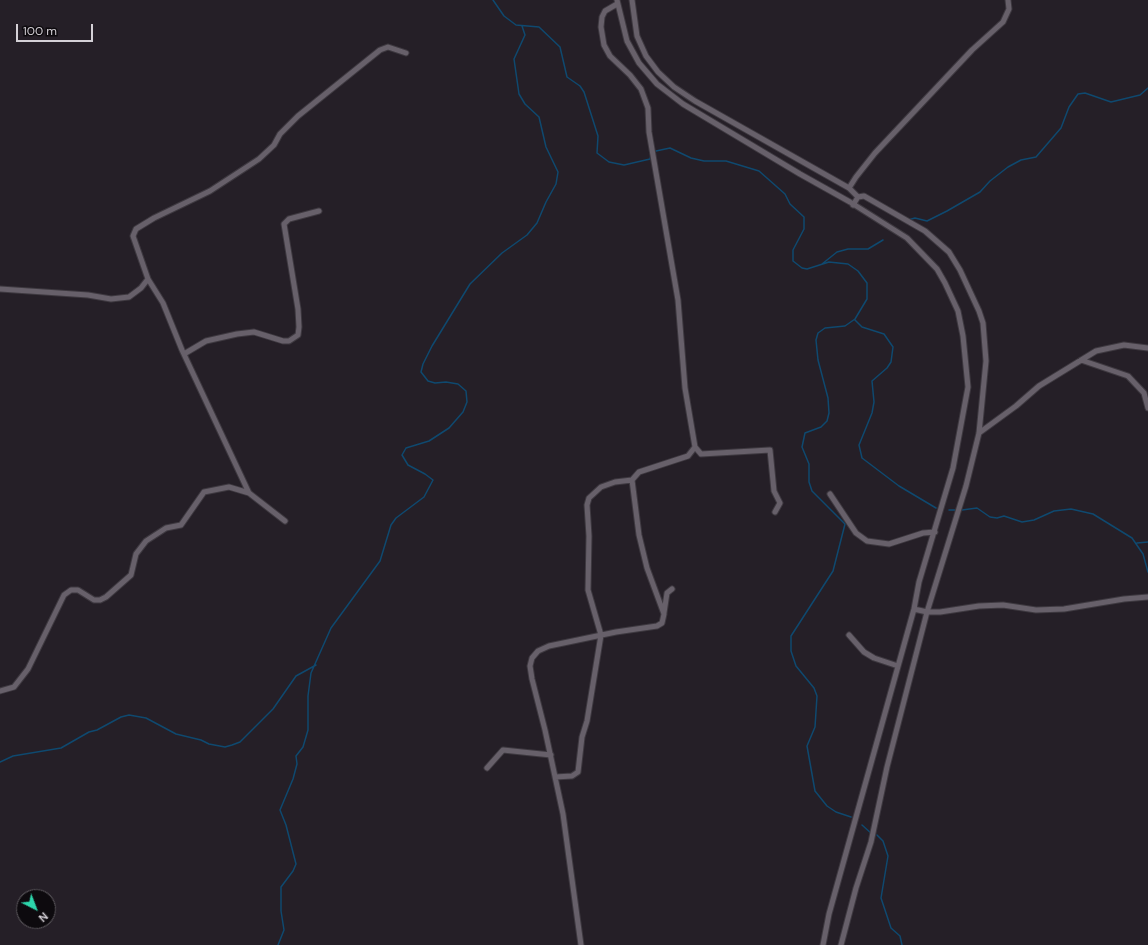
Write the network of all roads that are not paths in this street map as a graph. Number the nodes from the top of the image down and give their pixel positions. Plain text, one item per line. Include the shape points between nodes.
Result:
1 (632, 0) edge
2 (1008, 0) edge
3 (617, 2) edge
4 (406, 53) dead end
5 (849, 188) junction
6 (858, 197) junction
7 (853, 205) junction
8 (319, 211) dead end
9 (148, 279) junction
10 (0, 289) edge
11 (1148, 348) edge
12 (184, 354) junction
13 (1081, 360) junction
14 (1148, 408) edge
15 (979, 433) junction
16 (695, 447) junction
17 (632, 480) junction
18 (249, 493) junction
19 (830, 494) dead end
20 (775, 512) dead end
21 (285, 521) dead end
22 (936, 532) junction
23 (672, 589) dead end
24 (1148, 597) edge
25 (914, 609) junction
26 (927, 612) junction
27 (664, 614) junction
28 (601, 635) junction
29 (849, 635) dead end
30 (898, 666) junction
31 (0, 691) edge
32 (551, 755) junction
33 (486, 768) dead end
34 (555, 777) junction
35 (582, 945) edge
36 (823, 945) edge
37 (841, 945) edge

1 - 5 street via 637,36 646,56 658,72 674,86 695,101
2 - 5 street via 1009,9 1003,22 972,50 875,153
3 - 7 street via 627,41 639,63 657,84 683,104
3 - 16 street via 605,11 602,17 604,45 610,56 641,89 648,108 649,132 678,300 685,388
4 - 9 street via 388,47 380,50 298,116 259,159 210,191 136,229 133,236
5 - 6 street
6 - 7 street
6 - 15 street via 864,196 930,235 949,252 960,270 983,323 986,361
7 - 22 street via 907,238 921,251 937,269 958,311 968,387 953,468
8 - 12 street via 288,219 284,224 294,278 298,335 283,340 254,332 238,334 206,341
9 - 10 street via 137,292 122,298
9 - 12 street via 163,303
11 - 13 street via 1113,346 1096,351
12 - 18 street
13 - 14 street via 1128,376 1144,393
13 - 15 street via 1038,386
15 - 26 street via 966,486
16 - 17 street via 688,456 639,472
16 - 20 street via 701,454 770,450 774,491 780,503
17 - 27 street via 644,556
17 - 28 street via 601,487 589,498 587,505 588,590
18 - 21 street
18 - 31 street via 229,487 204,492 182,525 166,528 146,541 136,554 131,574 106,597 94,600 78,590 70,590 64,594 28,669 14,687
19 - 22 street via 856,533 867,542 889,544
22 - 25 street
23 - 27 street via 667,593
24 - 26 street via 1064,609 1036,610 1003,605
25 - 26 street
25 - 30 street
26 - 37 street via 887,767 871,842
27 - 28 street via 662,623 657,626
28 - 32 street via 549,646 538,651 532,658 532,679
28 - 34 street via 578,772 572,776
29 - 30 street via 864,652
30 - 36 street via 829,914
32 - 33 street via 503,750
32 - 34 street
34 - 35 street via 563,814

